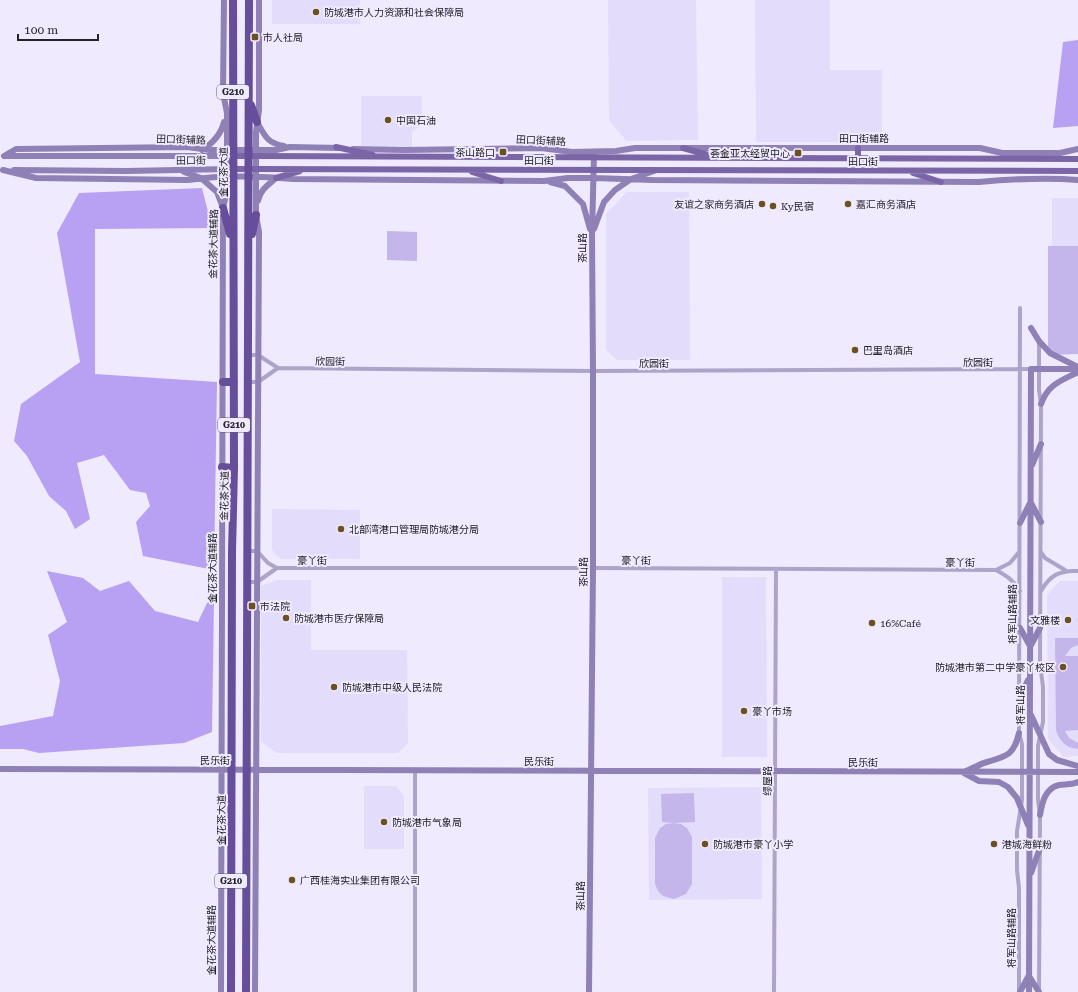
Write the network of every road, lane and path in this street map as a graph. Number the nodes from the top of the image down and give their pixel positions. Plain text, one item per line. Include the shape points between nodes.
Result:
1 (224, 0) edge
2 (233, 0) edge
3 (249, 0) edge
4 (259, 0) edge
5 (249, 98) junction
6 (227, 113) junction
7 (257, 122) junction
8 (290, 147) junction
9 (336, 147) junction
10 (684, 148) junction
11 (858, 148) junction
12 (60, 149) junction
13 (203, 149) junction
14 (1078, 149) edge
15 (230, 153) junction
16 (252, 153) junction
17 (595, 155) junction
18 (2, 156) edge
19 (60, 156) junction
20 (180, 157) junction
21 (387, 158) junction
22 (719, 158) junction
23 (858, 159) junction
24 (1078, 159) edge
25 (307, 169) junction
26 (1, 170) edge
27 (181, 170) junction
28 (465, 170) junction
29 (594, 170) junction
30 (657, 170) junction
31 (126, 171) junction
32 (908, 171) junction
33 (1078, 171) edge
34 (230, 173) junction
35 (252, 173) junction
36 (201, 178) junction
37 (276, 178) junction
38 (594, 178) junction
39 (127, 179) junction
40 (631, 179) junction
41 (1078, 180) edge
42 (500, 181) junction
43 (544, 181) junction
44 (941, 182) junction
45 (223, 208) junction
46 (256, 215) junction
47 (592, 234) junction
48 (234, 246) junction
49 (248, 250) junction
50 (1020, 308) dead end
51 (1031, 328) dead end
52 (1039, 341) junction
53 (248, 355) junction
54 (258, 355) junction
55 (278, 368) junction
56 (1020, 369) junction
57 (1031, 369) junction
58 (1039, 369) junction
59 (1078, 369) edge
60 (593, 371) junction
61 (222, 382) junction
62 (234, 382) junction
63 (248, 382) junction
64 (258, 382) junction
65 (1041, 404) junction
66 (1041, 444) junction
67 (222, 467) junction
68 (234, 468) junction
69 (1030, 468) junction
70 (1030, 501) junction
71 (1020, 522) junction
72 (1041, 522) junction
73 (1020, 550) junction
74 (247, 551) junction
75 (257, 551) junction
76 (1041, 551) junction
77 (277, 568) junction
78 (593, 568) junction
79 (776, 569) junction
80 (996, 570) junction
81 (1065, 570) junction
82 (1078, 570) edge
83 (222, 581) junction
84 (233, 582) junction
85 (247, 582) junction
86 (257, 582) junction
87 (1020, 591) junction
88 (1040, 592) junction
89 (1020, 628) junction
90 (1040, 628) junction
91 (1030, 646) junction
92 (1030, 677) junction
93 (1019, 700) junction
94 (1030, 712) junction
95 (1019, 733) junction
96 (1040, 736) junction
97 (1078, 766) edge
98 (0, 769) edge
99 (221, 770) junction
100 (232, 770) junction
101 (248, 770) junction
102 (256, 770) junction
103 (415, 770) junction
104 (591, 771) junction
105 (775, 771) junction
106 (963, 772) junction
107 (1022, 772) junction
108 (1030, 772) junction
109 (1038, 772) junction
110 (1078, 772) edge
111 (1078, 782) edge
112 (1020, 807) junction
113 (1040, 815) junction
114 (1030, 829) junction
115 (1040, 848) junction
116 (1029, 878) junction
117 (1029, 975) junction
118 (221, 992) edge
119 (231, 992) edge
120 (246, 992) edge
121 (255, 992) edge
122 (415, 992) edge
123 (589, 992) edge
124 (774, 992) edge
125 (1019, 992) edge
126 (1029, 992) edge
127 (1039, 992) edge

1 - 6 street via 223,93
2 - 15 highway, 金花茶大道 / G210
3 - 5 highway, G210
4 - 7 street
5 - 7 highway
5 - 16 highway, G210
6 - 13 street via 222,130
6 - 15 street
7 - 8 street via 266,139 276,145
7 - 16 street
8 - 9 street, 田口街辅路
8 - 16 street, 田口街辅路
9 - 17 street, 田口街辅路 via 404,150 541,148
9 - 21 main road
10 - 11 street, 田口街辅路
10 - 17 street, 田口街辅路 via 635,148
10 - 22 main road
11 - 14 street, 田口街辅路 via 980,148 1002,153 1060,153
11 - 23 main road
12 - 13 street, 田口街辅路
12 - 18 street, 田口街辅路 via 16,149
12 - 19 street
13 - 15 street, 田口街辅路
13 - 20 street
15 - 16 street, 田口街辅路
15 - 20 street, 田口街
15 - 34 highway, 金花茶大道 / G210
16 - 21 main road, 田口街
16 - 35 highway, G210
17 - 21 main road, 田口街
17 - 22 main road, 田口街
17 - 29 street, 茶山路
18 - 19 street, 田口街
19 - 20 street, 田口街
22 - 23 main road, 田口街
23 - 24 main road, 田口街
25 - 28 main road, 田口街
25 - 35 main road, 田口街
25 - 37 main road
26 - 31 street, 田口街
26 - 39 street via 36,178
27 - 31 street, 田口街
27 - 34 street, 田口街
27 - 36 street
28 - 29 main road, 田口街
28 - 42 main road
29 - 30 main road, 田口街
29 - 38 street, 茶山路
30 - 32 main road, 田口街
30 - 40 street
31 - 39 street
32 - 33 main road, 田口街
32 - 44 main road
34 - 35 main road, 田口街
34 - 36 street
34 - 45 street, 金花茶大道辅路
34 - 48 highway, 金花茶大道 / G210
35 - 37 street
35 - 46 street
35 - 49 highway, G210
36 - 39 street
36 - 45 street via 217,192
37 - 42 street
37 - 46 street via 264,187
38 - 40 street
38 - 43 street
38 - 47 street, 茶山路
40 - 44 street
40 - 47 street via 615,190 604,202
41 - 44 street via 1061,178
42 - 43 street
43 - 47 street via 565,186 582,204
45 - 48 highway
45 - 61 street, 金花茶大道辅路
46 - 49 highway
46 - 54 street via 259,232
47 - 60 street, 茶山路
48 - 62 highway, 金花茶大道 / G210
49 - 53 highway, G210
50 - 56 street, 将军山路辅路
51 - 52 street
52 - 58 street
52 - 59 street via 1050,353
53 - 54 street
53 - 63 highway, G210
54 - 55 street
54 - 64 street
55 - 60 street, 欣园街
55 - 64 street
56 - 57 street, 欣园街
56 - 60 street, 欣园街
56 - 71 street, 将军山路辅路
57 - 58 street
57 - 69 street, 将军山路
58 - 59 street
58 - 65 street
59 - 65 street via 1049,388
60 - 78 street, 茶山路
61 - 62 highway
61 - 67 street, 金花茶大道辅路
62 - 68 highway, 金花茶大道 / G210
63 - 64 street
63 - 74 highway, G210
64 - 75 street
65 - 66 street
66 - 69 street
66 - 72 street
67 - 68 highway
67 - 83 street, 金花茶大道辅路
68 - 84 highway, 金花茶大道 / G210
69 - 70 street, 将军山路
70 - 71 street
70 - 72 street
70 - 91 street, 将军山路
71 - 73 street, 将军山路辅路
72 - 76 street
73 - 80 street via 1010,563
73 - 87 street, 将军山路辅路
74 - 75 street
74 - 85 highway, G210
75 - 77 street via 268,563
75 - 86 street
76 - 81 street via 1045,558
76 - 88 street
77 - 78 street, 豪丫街
77 - 86 street
78 - 79 street, 豪丫街
78 - 104 street, 茶山路
79 - 80 street, 豪丫街
79 - 105 street, 缪屋路
80 - 87 street via 1015,582
81 - 82 street
81 - 88 street via 1051,577
83 - 84 street
83 - 99 street, 金花茶大道辅路
84 - 100 highway, 金花茶大道 / G210
85 - 86 street
85 - 101 highway, G210
86 - 102 street
87 - 89 street, 将军山路辅路
88 - 90 street
89 - 91 street
89 - 93 street, 将军山路辅路
90 - 91 street
90 - 96 street via 1040,664 1044,687
91 - 92 street, 将军山路
92 - 93 street
92 - 94 street, 将军山路
93 - 95 street, 将军山路辅路
94 - 96 street
94 - 108 street, 将军山路
95 - 106 street via 1012,752 1004,758
95 - 107 street, 将军山路辅路 via 1022,744
96 - 97 street via 1053,757
96 - 109 street
98 - 99 street, 民乐街
99 - 100 street, 民乐街
99 - 118 street, 金花茶大道辅路
100 - 101 street, 民乐街
100 - 119 highway, 金花茶大道 / G210
101 - 102 street, 民乐街
101 - 120 highway, G210
102 - 103 street, 民乐街
102 - 121 street
103 - 104 street, 民乐街
103 - 122 street
104 - 105 street, 民乐街
104 - 123 street, 茶山路
105 - 106 street, 民乐街
105 - 124 street, 缪屋路
106 - 107 street, 民乐街
106 - 112 street via 979,781 999,782 1008,787 1017,798
107 - 108 street, 民乐街
107 - 112 street, 将军山路辅路
108 - 109 street, 民乐街
108 - 114 street, 将军山路
109 - 110 street, 民乐街
109 - 113 street
111 - 113 street via 1057,786 1048,791
112 - 114 street
112 - 125 street, 将军山路辅路 via 1017,831
113 - 115 street
114 - 116 street, 将军山路
115 - 116 street
115 - 127 street
116 - 117 street, 将军山路
117 - 125 street
117 - 126 street, 将军山路
117 - 127 street

